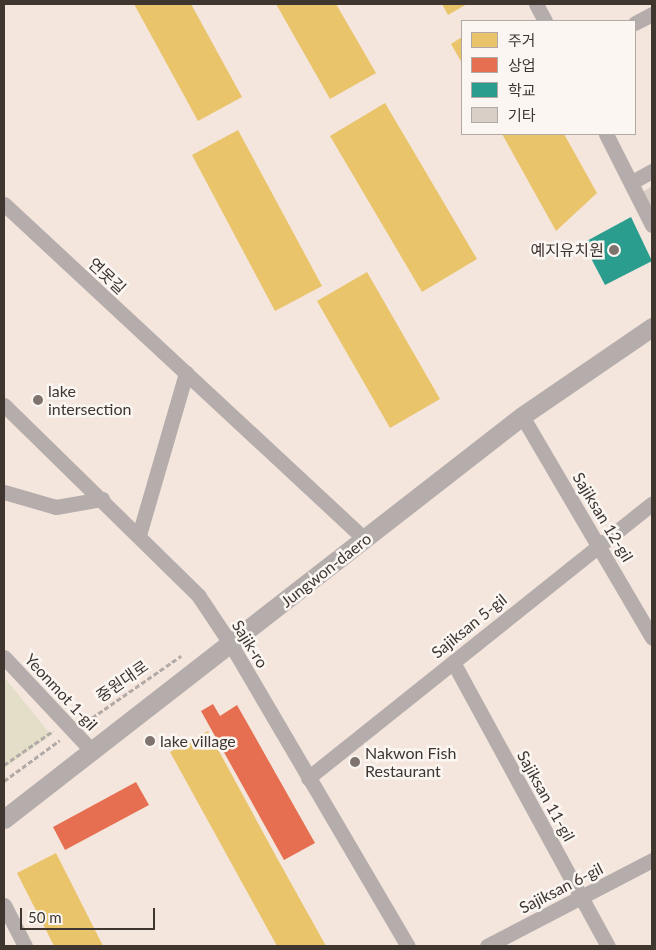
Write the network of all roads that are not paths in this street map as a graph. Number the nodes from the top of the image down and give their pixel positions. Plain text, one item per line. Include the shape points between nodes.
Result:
1 (536, 4) edge
2 (652, 14) edge
3 (544, 20) edge
4 (636, 22) edge
5 (607, 135) edge
6 (652, 171) edge
7 (632, 182) junction
8 (4, 204) edge
9 (652, 225) edge
10 (652, 327) edge
11 (186, 373) junction
12 (4, 405) edge
13 (522, 416) junction
14 (4, 492) edge
15 (102, 499) junction
16 (652, 502) edge
17 (139, 535) junction
18 (365, 539) junction
19 (600, 544) junction
20 (652, 638) edge
21 (230, 643) junction
22 (4, 657) edge
23 (453, 662) junction
24 (93, 752) junction
25 (308, 778) junction
26 (4, 819) edge
27 (652, 860) edge
28 (581, 897) junction
29 (4, 905) edge
30 (25, 946) edge
31 (408, 946) edge
32 (487, 946) edge
33 (608, 946) edge

1 - 3 street
2 - 4 street
5 - 7 street
6 - 7 street
7 - 9 street
8 - 11 street, 연못길
10 - 13 street, Jungwon-daero
11 - 17 street
11 - 18 street, 연못길
12 - 15 street, Sajik-ro
13 - 18 street, Jungwon-daero
13 - 19 street, Sajiksan 12-gil
14 - 15 street via 56,506
15 - 17 street, Sajik-ro
16 - 19 street, Sajiksan 5-gil
17 - 21 street, Sajik-ro via 198,595
18 - 21 street, Jungwon-daero
19 - 20 street, Sajiksan 12-gil
19 - 23 street, Sajiksan 5-gil
21 - 24 street, Jungwon-daero
21 - 25 street, Sajik-ro
22 - 24 street, Yeonmot 1-gil
23 - 25 street, Sajiksan 5-gil
23 - 28 street, Sajiksan 11-gil
24 - 26 street, Jungwon-daero
25 - 31 street, Sajik-ro
27 - 28 street, Sajiksan 6-gil
28 - 32 street, Sajiksan 6-gil
28 - 33 street, Sajiksan 11-gil
29 - 30 street

